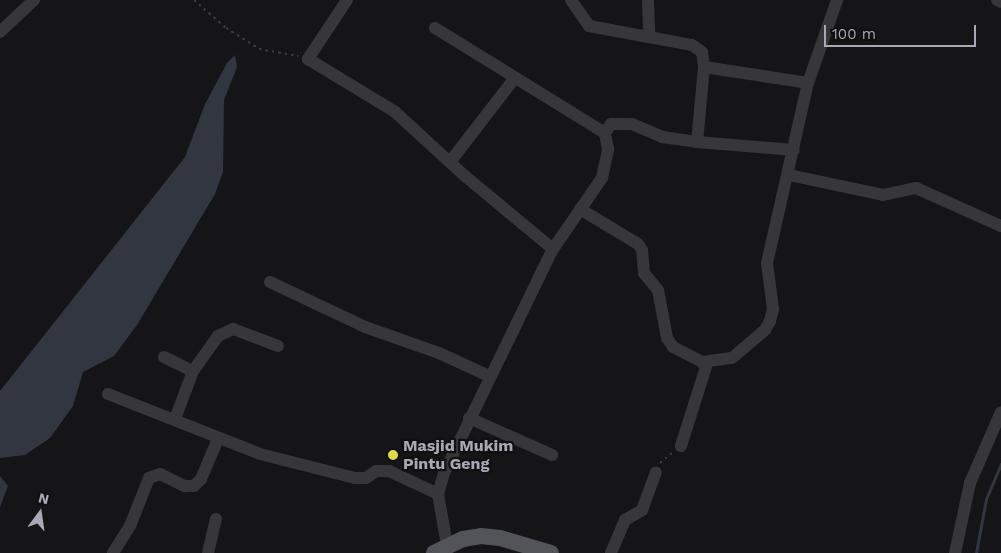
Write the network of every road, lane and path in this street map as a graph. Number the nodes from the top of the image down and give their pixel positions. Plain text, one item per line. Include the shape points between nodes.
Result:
1 (34, 0) edge
2 (194, 0) edge
3 (347, 0) edge
4 (571, 0) edge
5 (648, 0) edge
6 (838, 0) edge
7 (997, 0) edge
8 (1001, 2) edge
9 (435, 28) dead end
10 (0, 32) edge
11 (649, 37) junction
12 (308, 59) junction
13 (704, 67) junction
14 (514, 79) junction
15 (808, 83) junction
16 (605, 134) junction
17 (697, 142) junction
18 (794, 150) junction
19 (450, 162) junction
20 (789, 175) junction
21 (580, 210) junction
22 (1001, 226) edge
23 (553, 249) junction
24 (270, 282) dead end
25 (278, 346) dead end
26 (164, 357) dead end
27 (702, 362) junction
28 (193, 371) junction
29 (489, 376) junction
30 (108, 394) dead end
31 (1001, 412) edge
32 (469, 418) junction
33 (175, 420) junction
34 (218, 439) junction
35 (681, 446) joint
36 (552, 455) dead end
37 (656, 472) joint
38 (438, 494) junction
39 (216, 519) dead end
40 (441, 549) edge
41 (113, 553) edge
42 (208, 553) edge
43 (551, 553) edge
44 (611, 553) edge
45 (955, 553) edge

1 - 10 street
2 - 12 path via 226,28 259,49
3 - 12 street
4 - 11 street via 589,26
5 - 11 street
6 - 15 street
7 - 8 street
9 - 14 street
11 - 13 street via 695,46 703,54
12 - 19 street via 394,111
13 - 15 street
13 - 17 street
14 - 16 street
14 - 19 street
15 - 18 street
16 - 17 street via 611,124 620,122 662,137
16 - 21 street via 608,149 602,178
17 - 18 street
18 - 20 street
19 - 23 street
20 - 22 street via 882,195 916,188
20 - 27 street via 766,263 773,309 770,321 741,353 732,358
21 - 23 street
21 - 27 street via 638,244 642,250 644,273 658,290 672,347
23 - 29 street
24 - 29 street via 365,327 439,353
25 - 28 street via 233,329 218,336
26 - 28 street
27 - 35 street via 706,376
28 - 33 street
29 - 32 street
30 - 33 street
31 - 45 street via 970,483
32 - 36 street
32 - 38 street
33 - 34 street
34 - 38 street via 260,454 355,478 388,471
34 - 41 street via 201,480 194,486 185,486 160,474 150,478 130,526
35 - 37 path via 661,460
37 - 44 street via 642,510 625,520
38 - 40 street
39 - 42 street
40 - 43 main road via 481,536 500,538

